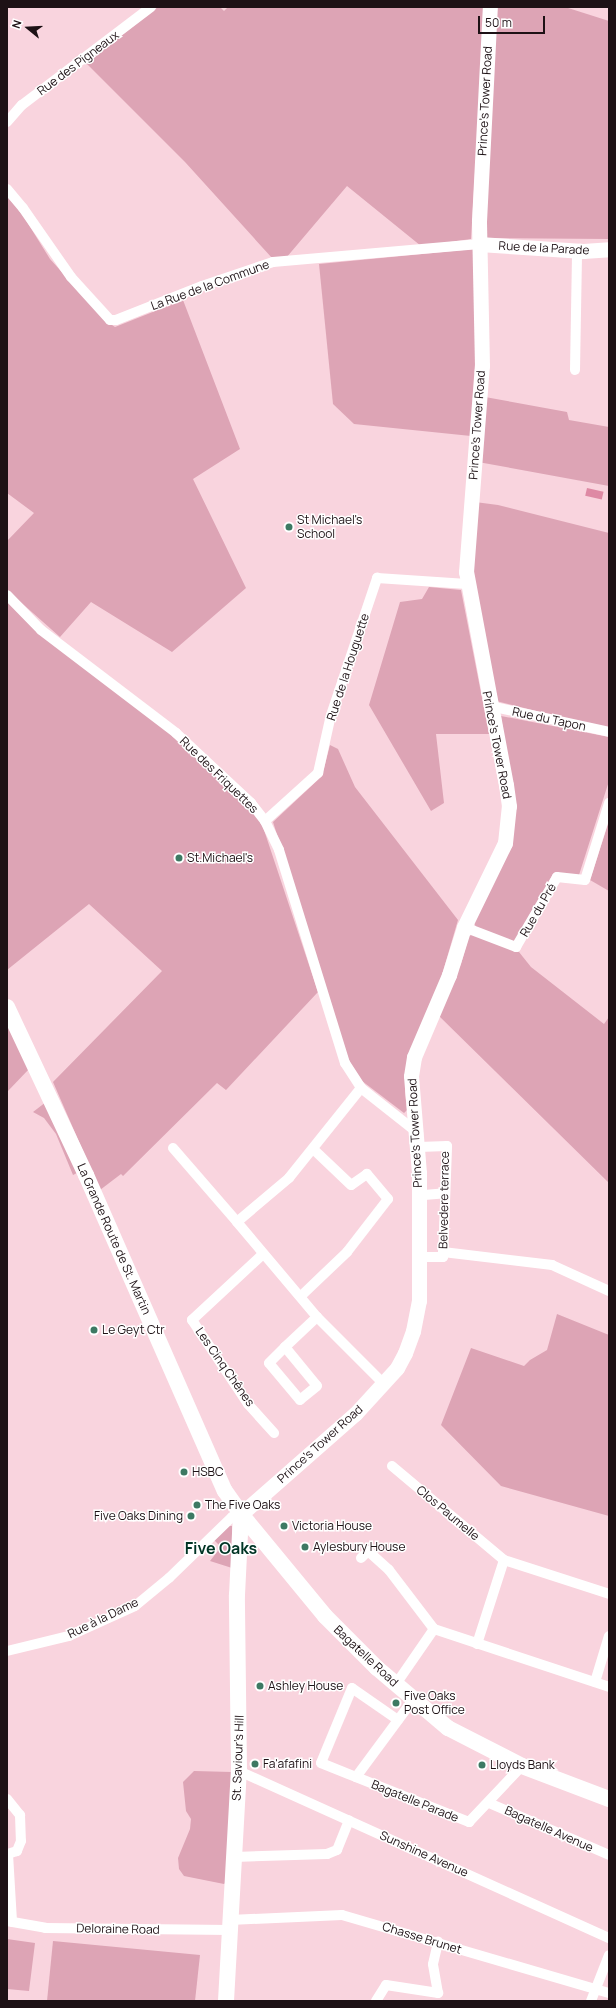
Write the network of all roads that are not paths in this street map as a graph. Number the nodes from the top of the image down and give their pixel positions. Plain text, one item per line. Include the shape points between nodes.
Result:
1 (151, 7) edge
2 (490, 7) edge
3 (7, 122) edge
4 (7, 189) edge
5 (479, 244) junction
6 (609, 249) edge
7 (577, 250) junction
8 (575, 370) dead end
9 (467, 584) junction
10 (7, 596) edge
11 (490, 706) junction
12 (609, 732) edge
13 (609, 803) edge
14 (265, 821) junction
15 (464, 927) junction
16 (7, 1007) edge
17 (361, 1088) junction
18 (418, 1140) junction
19 (173, 1148) dead end
20 (313, 1149) junction
21 (445, 1193) junction
22 (424, 1195) dead end
23 (237, 1222) junction
24 (443, 1252) junction
25 (263, 1254) junction
26 (418, 1257) junction
27 (609, 1291) edge
28 (301, 1296) junction
29 (317, 1317) junction
30 (285, 1347) junction
31 (384, 1384) junction
32 (274, 1433) dead end
33 (392, 1466) dead end
34 (241, 1514) junction
35 (257, 1536) junction
36 (238, 1545) junction
37 (361, 1558) dead end
38 (504, 1560) junction
39 (609, 1594) edge
40 (434, 1629) junction
41 (609, 1636) edge
42 (477, 1644) junction
43 (7, 1651) edge
44 (595, 1682) junction
45 (396, 1684) junction
46 (609, 1687) edge
47 (413, 1700) junction
48 (398, 1720) junction
49 (522, 1766) junction
50 (239, 1771) junction
51 (356, 1777) junction
52 (7, 1799) edge
53 (609, 1799) edge
54 (489, 1803) junction
55 (349, 1820) junction
56 (8, 1854) edge
57 (609, 1856) edge
58 (234, 1857) junction
59 (10, 1922) edge
60 (230, 1925) junction
61 (609, 1938) edge
62 (438, 1942) junction
63 (609, 1955) edge
64 (595, 1990) junction
65 (609, 1993) edge
66 (439, 1997) edge
67 (226, 2001) edge
68 (376, 2001) edge
69 (591, 2001) edge

1 - 3 street, Rue des Pigneaux via 22,105
2 - 5 main road, Prince's Tower Road
4 - 5 street, La Rue de la Commune via 71,277 110,320 116,320 202,286 273,262
5 - 7 main road, Rue de la Parade
5 - 9 main road, Prince's Tower Road via 482,366
6 - 7 main road, Rue de la Parade
7 - 8 street
9 - 11 main road, Prince's Tower Road
9 - 14 street, Rue de la Houguette via 378,578 331,715 318,773
10 - 14 street, Rue des Friquettes via 42,630 176,733 251,804
11 - 12 street, Rue du Tapon
11 - 15 main road, Prince's Tower Road via 509,806 505,843
13 - 15 street, Rue du Pré via 585,880 557,877 516,947
14 - 17 street, Rue des Friquettes via 279,850 345,1063
15 - 18 main road, Prince's Tower Road via 449,975 414,1056 411,1076
16 - 34 main road, La Grande Route de St. Martin via 86,1175 225,1491
17 - 18 street, Rue des Friquettes
17 - 20 street
18 - 21 street, Belvedere terrace via 447,1146
18 - 26 main road, Prince's Tower Road
19 - 23 street
20 - 23 street via 289,1178
20 - 28 street via 350,1185 367,1174 388,1199 347,1252
21 - 22 street
21 - 24 street, Belvedere terrace
23 - 25 street
24 - 26 street, Belvedere terrace via 443,1257
24 - 27 street via 552,1265
25 - 28 street
25 - 32 street, Les Cinq Chênes via 192,1320 248,1404
26 - 31 main road, Prince's Tower Road via 419,1301 414,1331 397,1368
28 - 29 street
29 - 30 street
29 - 31 street
30 - 30 street via 317,1386 300,1400 269,1363
31 - 34 main road, Prince's Tower Road via 355,1414
33 - 38 street, Clos Paumelle
34 - 35 main road, Bagatelle Road
34 - 36 main road, St. Saviour's Hill
34 - 43 street, Rue à la Dame via 232,1517 169,1578 135,1606 69,1636
35 - 36 main road via 243,1536
35 - 45 main road, Bagatelle Road via 325,1616
36 - 50 main road, St. Saviour's Hill
37 - 40 street via 368,1550 389,1570
38 - 39 street, Clos Paumelle
38 - 42 street
40 - 42 street
40 - 45 street
41 - 44 street
42 - 44 street
44 - 46 street
45 - 47 main road, Bagatelle Road
47 - 48 street, Bagatelle Parade
47 - 49 main road, Bagatelle Road via 448,1728
48 - 51 street, Bagatelle Parade
48 - 51 street, Bagatelle Parade via 352,1688 321,1763
49 - 53 main road, Bagatelle Road
49 - 54 street, Bagatelle Parade
50 - 55 street, Sunshine Avenue
50 - 58 main road, St. Saviour's Hill
51 - 54 street, Bagatelle Parade via 469,1822
52 - 56 street via 20,1815 21,1841 17,1851
54 - 57 street, Bagatelle Avenue
55 - 58 street via 337,1850 327,1854
55 - 61 street, Sunshine Avenue
56 - 59 street
58 - 60 main road, St. Saviour's Hill
59 - 60 street, Deloraine Road via 45,1928
60 - 62 street, Chasse Brunet via 342,1915
60 - 67 main road, St. Saviour's Hill
62 - 64 street, Chasse Brunet
62 - 66 street via 433,1964
63 - 64 street
64 - 65 street, Chasse Brunet
64 - 69 street
66 - 68 street via 386,1985

